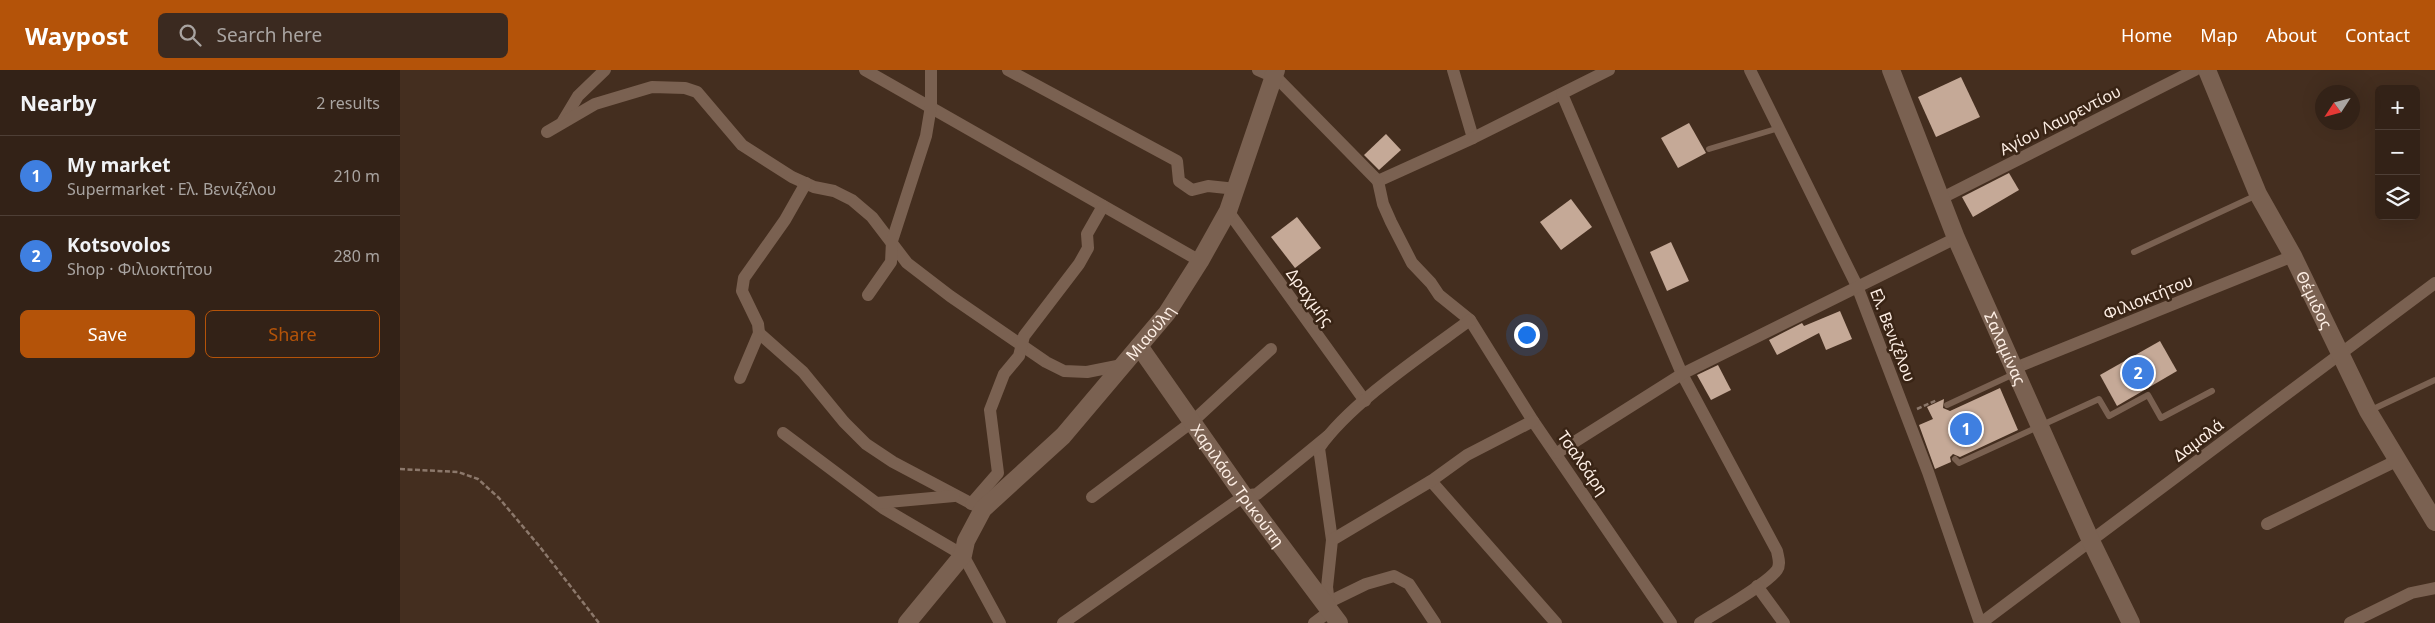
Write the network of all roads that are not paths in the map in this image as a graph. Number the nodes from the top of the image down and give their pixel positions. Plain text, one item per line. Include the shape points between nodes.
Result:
1 (605, 70) edge
2 (866, 70) edge
3 (931, 70) edge
4 (1008, 70) edge
5 (1453, 70) edge
6 (1609, 70) edge
7 (1750, 70) edge
8 (1890, 70) edge
9 (2195, 70) edge
10 (2208, 70) edge
11 (1269, 72) edge
12 (1591, 74) edge
13 (1562, 94) junction
14 (931, 106) junction
15 (563, 121) junction
16 (1780, 128) junction
17 (547, 132) dead end
18 (1473, 138) junction
19 (1709, 149) dead end
20 (1378, 181) junction
21 (806, 183) junction
22 (1236, 189) junction
23 (2258, 194) junction
24 (1940, 199) junction
25 (1103, 206) junction
26 (1228, 211) junction
27 (1956, 238) junction
28 (892, 241) junction
29 (2134, 252) dead end
30 (2293, 256) junction
31 (1200, 261) junction
32 (2435, 283) edge
33 (1856, 286) junction
34 (868, 295) dead end
35 (1470, 320) junction
36 (758, 333) junction
37 (1022, 346) junction
38 (1139, 346) junction
39 (1271, 349) dead end
40 (2340, 355) junction
41 (1122, 365) junction
42 (2016, 370) junction
43 (1682, 374) junction
44 (740, 378) dead end
45 (2435, 380) edge
46 (2212, 391) dead end
47 (1365, 401) junction
48 (1947, 405) dead end
49 (2368, 411) junction
50 (1533, 421) junction
51 (1192, 422) junction
52 (2040, 426) junction
53 (783, 433) dead end
54 (1328, 436) junction
55 (1557, 453) junction
56 (1956, 459) dead end
57 (2398, 460) junction
58 (1431, 481) junction
59 (954, 496) junction
60 (1244, 496) junction
61 (1092, 497) dead end
62 (877, 503) junction
63 (977, 507) junction
64 (2435, 522) edge
65 (2267, 524) dead end
66 (1332, 540) junction
67 (2091, 540) junction
68 (963, 555) junction
69 (1757, 586) junction
70 (2435, 588) edge
71 (1333, 612) edge
72 (907, 623) edge
73 (1000, 623) edge
74 (1063, 623) edge
75 (1314, 623) edge
76 (1435, 623) edge
77 (1556, 623) edge
78 (1671, 623) edge
79 (1700, 623) edge
80 (1784, 623) edge
81 (1981, 623) edge
82 (2131, 623) edge
83 (2350, 623) edge

1 - 15 street via 578,96
2 - 14 street
3 - 14 street
4 - 22 street via 1177,161 1179,181 1192,190 1208,186
5 - 18 street
6 - 12 street
7 - 16 street, Ελ. Βενιζέλου
8 - 24 street, Σαλαμίνας
9 - 24 street, Αγίου Λαυρεντίου
10 - 23 street, Θέμιδος
11 - 20 street
11 - 22 street, Μιαούλη
12 - 13 street
13 - 18 street
13 - 43 street
14 - 25 street
14 - 28 street via 926,136
15 - 17 street
15 - 21 street via 595,104 636,91 652,87 685,88 697,92 742,145
16 - 19 lane
16 - 33 street, Ελ. Βενιζέλου
18 - 20 street
20 - 35 street, Τσαλδάρη via 1383,204 1412,263 1439,295
21 - 28 street via 852,200
21 - 36 street via 785,220 744,278 742,291 758,324
22 - 26 street, Μιαούλη
23 - 29 lane
23 - 30 street, Θέμιδος
24 - 27 street, Σαλαμίνας
25 - 31 street
25 - 37 street via 1087,234 1088,248 1079,264 1024,336
26 - 31 street, Μιαούλη
26 - 47 street, Δραχμής
27 - 33 street
27 - 42 street, Σαλαμίνας
28 - 34 street via 891,262
28 - 37 street via 907,262
30 - 40 street, Θέμιδος
30 - 42 street, Φιλιοκτήτου
31 - 38 street, Μιαούλη via 1167,313
32 - 40 street, Δαμαλά
33 - 43 street
33 - 81 street, Ελ. Βενιζέλου via 1928,472
35 - 47 street
35 - 50 street, Τσαλδάρη
36 - 44 street
36 - 59 street via 803,372 866,444
37 - 41 street via 1064,371 1087,372
37 - 63 street via 1019,356 1004,374 990,410 998,473
38 - 41 street, Μιαούλη
38 - 51 street, Χαριλάου Τρικούπη
39 - 51 street
40 - 49 street, Θέμιδος
40 - 67 street, Δαμαλά
41 - 63 street, Μιαούλη via 1048,452
42 - 48 lane
42 - 52 street, Σαλαμίνας
43 - 55 street
43 - 69 street via 1777,551 1778,570
45 - 49 lane
46 - 52 lane via 2161,418 2148,395 2109,416 2100,399
47 - 54 street
49 - 57 street, Θέμιδος
50 - 55 street, Τσαλδάρη
50 - 58 street via 1467,455
51 - 60 street, Χαριλάου Τρικούπη
51 - 61 street
52 - 56 lane via 1959,463
52 - 67 street, Σαλαμίνας
53 - 62 street
54 - 60 street via 1275,482 1257,494
54 - 66 street via 1319,448
55 - 78 street, Τσαλδάρη
57 - 64 street, Θέμιδος
57 - 65 street
58 - 66 street
58 - 77 street
59 - 62 street
59 - 63 street
60 - 71 street, Χαριλάου Τρικούπη
60 - 74 street
62 - 68 street
63 - 68 street, Μιαούλη
66 - 71 street via 1327,587
67 - 81 street, Δαμαλά
67 - 82 street, Σαλαμίνας
68 - 72 street
68 - 73 street
69 - 79 street
69 - 80 street
70 - 83 street via 2411,593
71 - 75 street
71 - 76 street via 1366,584 1394,576 1408,584

